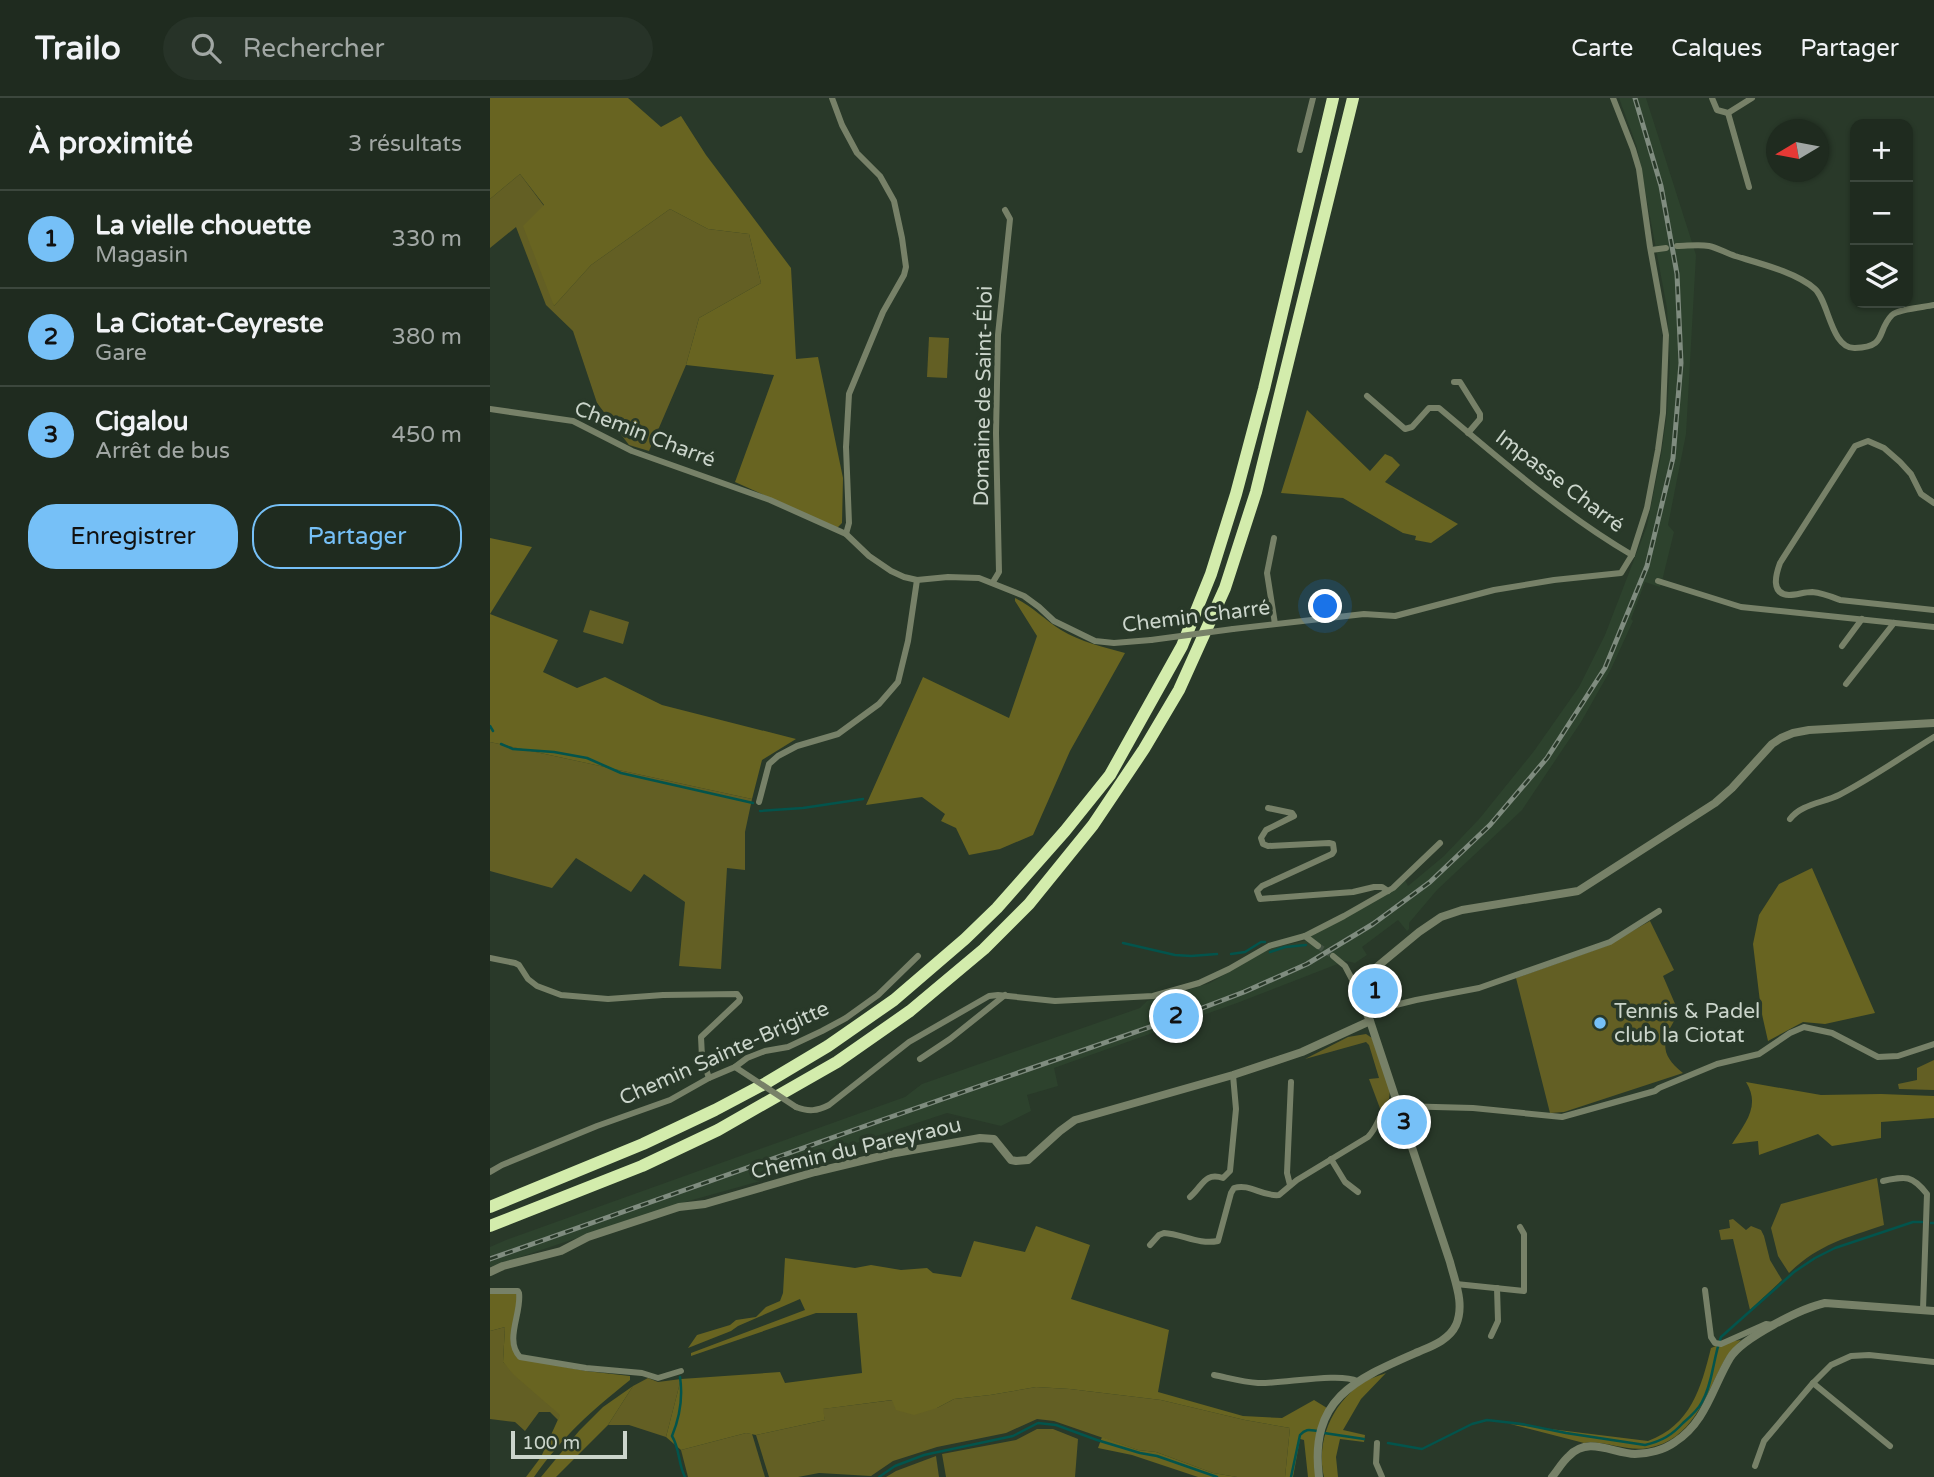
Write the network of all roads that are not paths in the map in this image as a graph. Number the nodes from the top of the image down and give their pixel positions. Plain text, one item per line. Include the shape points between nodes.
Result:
1 (832, 98) edge
2 (1312, 98) edge
3 (1333, 98) edge
4 (1353, 98) edge
5 (1613, 98) edge
6 (1712, 98) edge
7 (1752, 98) edge
8 (1728, 113) junction
9 (1300, 150) dead end
10 (1749, 187) dead end
11 (1005, 210) dead end
12 (1677, 246) dead end
13 (1666, 248) dead end
14 (1651, 250) junction
15 (1934, 305) edge
16 (1454, 382) dead end
17 (1367, 396) dead end
18 (490, 408) edge
19 (1468, 433) junction
20 (1934, 503) edge
21 (846, 534) junction
22 (1274, 538) dead end
23 (1632, 555) junction
24 (917, 580) junction
25 (1658, 581) dead end
26 (993, 582) junction
27 (1900, 607) junction
28 (1934, 610) edge
29 (1862, 619) junction
30 (1896, 623) junction
31 (1275, 624) junction
32 (1934, 627) edge
33 (1842, 646) dead end
34 (1846, 684) dead end
35 (1934, 723) edge
36 (1934, 737) edge
37 (759, 802) dead end
38 (1268, 808) dead end
39 (1790, 819) dead end
40 (1440, 843) dead end
41 (1388, 891) junction
42 (1659, 911) dead end
43 (1305, 936) junction
44 (1318, 946) tunnel mouth
45 (918, 956) dead end
46 (1333, 956) tunnel mouth
47 (490, 958) edge
48 (1355, 985) junction
49 (1005, 995) junction
50 (1368, 1017) junction
51 (1934, 1044) edge
52 (920, 1059) dead end
53 (735, 1067) junction
54 (1233, 1074) junction
55 (709, 1078) junction
56 (1291, 1082) dead end
57 (1398, 1104) junction
58 (1331, 1159) junction
59 (490, 1171) edge
60 (1883, 1181) dead end
61 (1290, 1185) junction
62 (1358, 1192) dead end
63 (1931, 1192) edge
64 (1190, 1198) dead end
65 (490, 1207) edge
66 (490, 1226) edge
67 (1520, 1227) dead end
68 (1150, 1245) dead end
69 (490, 1272) edge
70 (1456, 1284) junction
71 (1497, 1289) junction
72 (1706, 1290) dead end
73 (490, 1291) edge
74 (1923, 1309) junction
75 (1934, 1311) edge
76 (1774, 1325) junction
77 (1491, 1336) dead end
78 (1934, 1362) edge
79 (681, 1371) dead end
80 (1214, 1375) dead end
81 (1357, 1381) junction
82 (1813, 1383) junction
83 (1377, 1443) dead end
84 (1890, 1446) dead end
85 (1755, 1466) dead end
86 (1319, 1477) edge
87 (1382, 1477) edge
88 (1552, 1477) edge

1 - 21 street via 857,153 880,176 894,201 906,267 849,394
2 - 9 street
3 - 65 highway via 1264,389 1211,575 1181,646 1110,775 997,908 894,1000 807,1058 715,1110
4 - 66 highway via 1263,467 1225,588 1179,690 1093,825 1029,904 984,949 910,1011 837,1062 718,1130 642,1166
5 - 14 street via 1639,169
6 - 8 street via 1717,110
7 - 8 street
8 - 10 street
11 - 26 street, Domaine de Saint-Éloi via 1010,219 998,335 996,433 999,572
12 - 15 street via 1708,246 1775,268 1815,289 1839,339 1848,347 1874,344 1896,313
13 - 14 street
14 - 23 street via 1666,335 1666,363 1658,450
16 - 19 street, Impasse Charré via 1460,382 1480,415
17 - 19 street, Impasse Charré via 1405,429 1434,407
18 - 21 street, Chemin Charré via 573,421 632,451 769,500
19 - 23 street, Impasse Charré via 1588,528
20 - 27 street via 1921,494 1900,461 1875,443 1861,442 1854,446 1776,572 1775,584 1788,595 1826,593 1840,600
21 - 24 street, Chemin Charré via 891,571
22 - 31 street via 1267,573
23 - 31 street, Chemin Charré via 1621,573 1494,590 1395,617 1364,614
24 - 26 street, Chemin Charré via 948,577
24 - 37 street via 898,682 879,704 838,734 778,756 769,764
25 - 29 street via 1741,607
26 - 31 street, Chemin Charré, bridge via 1095,641 1114,643
27 - 28 street
27 - 30 street
29 - 30 street
29 - 33 street
30 - 32 street
30 - 34 street
35 - 48 street via 1809,730 1781,738 1716,803 1578,891 1449,914 1419,932
36 - 39 street via 1838,796 1804,808
38 - 41 street via 1294,816 1266,830 1263,844 1329,843 1334,851 1262,886 1257,891 1260,899 1374,887
40 - 41 street
41 - 43 street
42 - 50 street via 1609,942 1479,988 1416,1000
43 - 44 street
43 - 49 street via 1269,946 1199,983 1153,996 1055,1001
45 - 53 street, Chemin Sainte-Brigitte via 846,1018
46 - 48 street via 1345,966
47 - 55 street via 515,962 537,986 561,995 608,999 737,994 739,1001 701,1037
48 - 50 street
49 - 52 street
49 - 53 street, bridge via 989,996 909,1042 819,1110 796,1107
50 - 54 street, Chemin du Pareyraou via 1302,1052
50 - 57 street
51 - 57 street via 1898,1056 1878,1057 1832,1032 1804,1027 1759,1054 1717,1064 1656,1091 1562,1117
53 - 55 street, Chemin Sainte-Brigitte
54 - 64 street via 1236,1109 1230,1171 1223,1178 1209,1177
54 - 69 street, Chemin du Pareyraou via 1075,1121 1028,1160 1011,1160 994,1139 966,1139 679,1207
55 - 59 street, Chemin Sainte-Brigitte via 670,1100
56 - 61 street
57 - 58 street via 1382,1112 1368,1137
57 - 70 street
58 - 61 street
58 - 62 street
60 - 63 street via 1910,1178
61 - 68 street via 1275,1196 1246,1186 1234,1188 1216,1242 1164,1233
63 - 74 street
67 - 71 street via 1525,1288
70 - 71 street
70 - 81 street via 1456,1325 1443,1340
71 - 77 street via 1498,1321
72 - 76 street via 1715,1343
73 - 79 street via 519,1293 513,1342 520,1357 658,1378
74 - 75 street
74 - 76 street via 1825,1303
76 - 88 street via 1730,1357 1703,1413 1675,1442 1634,1454 1604,1447 1580,1448
78 - 82 street via 1851,1356 1831,1365
80 - 81 street via 1260,1383 1336,1377
81 - 86 street via 1335,1401 1322,1424
82 - 84 street
82 - 85 street via 1764,1441
83 - 87 street via 1376,1463

